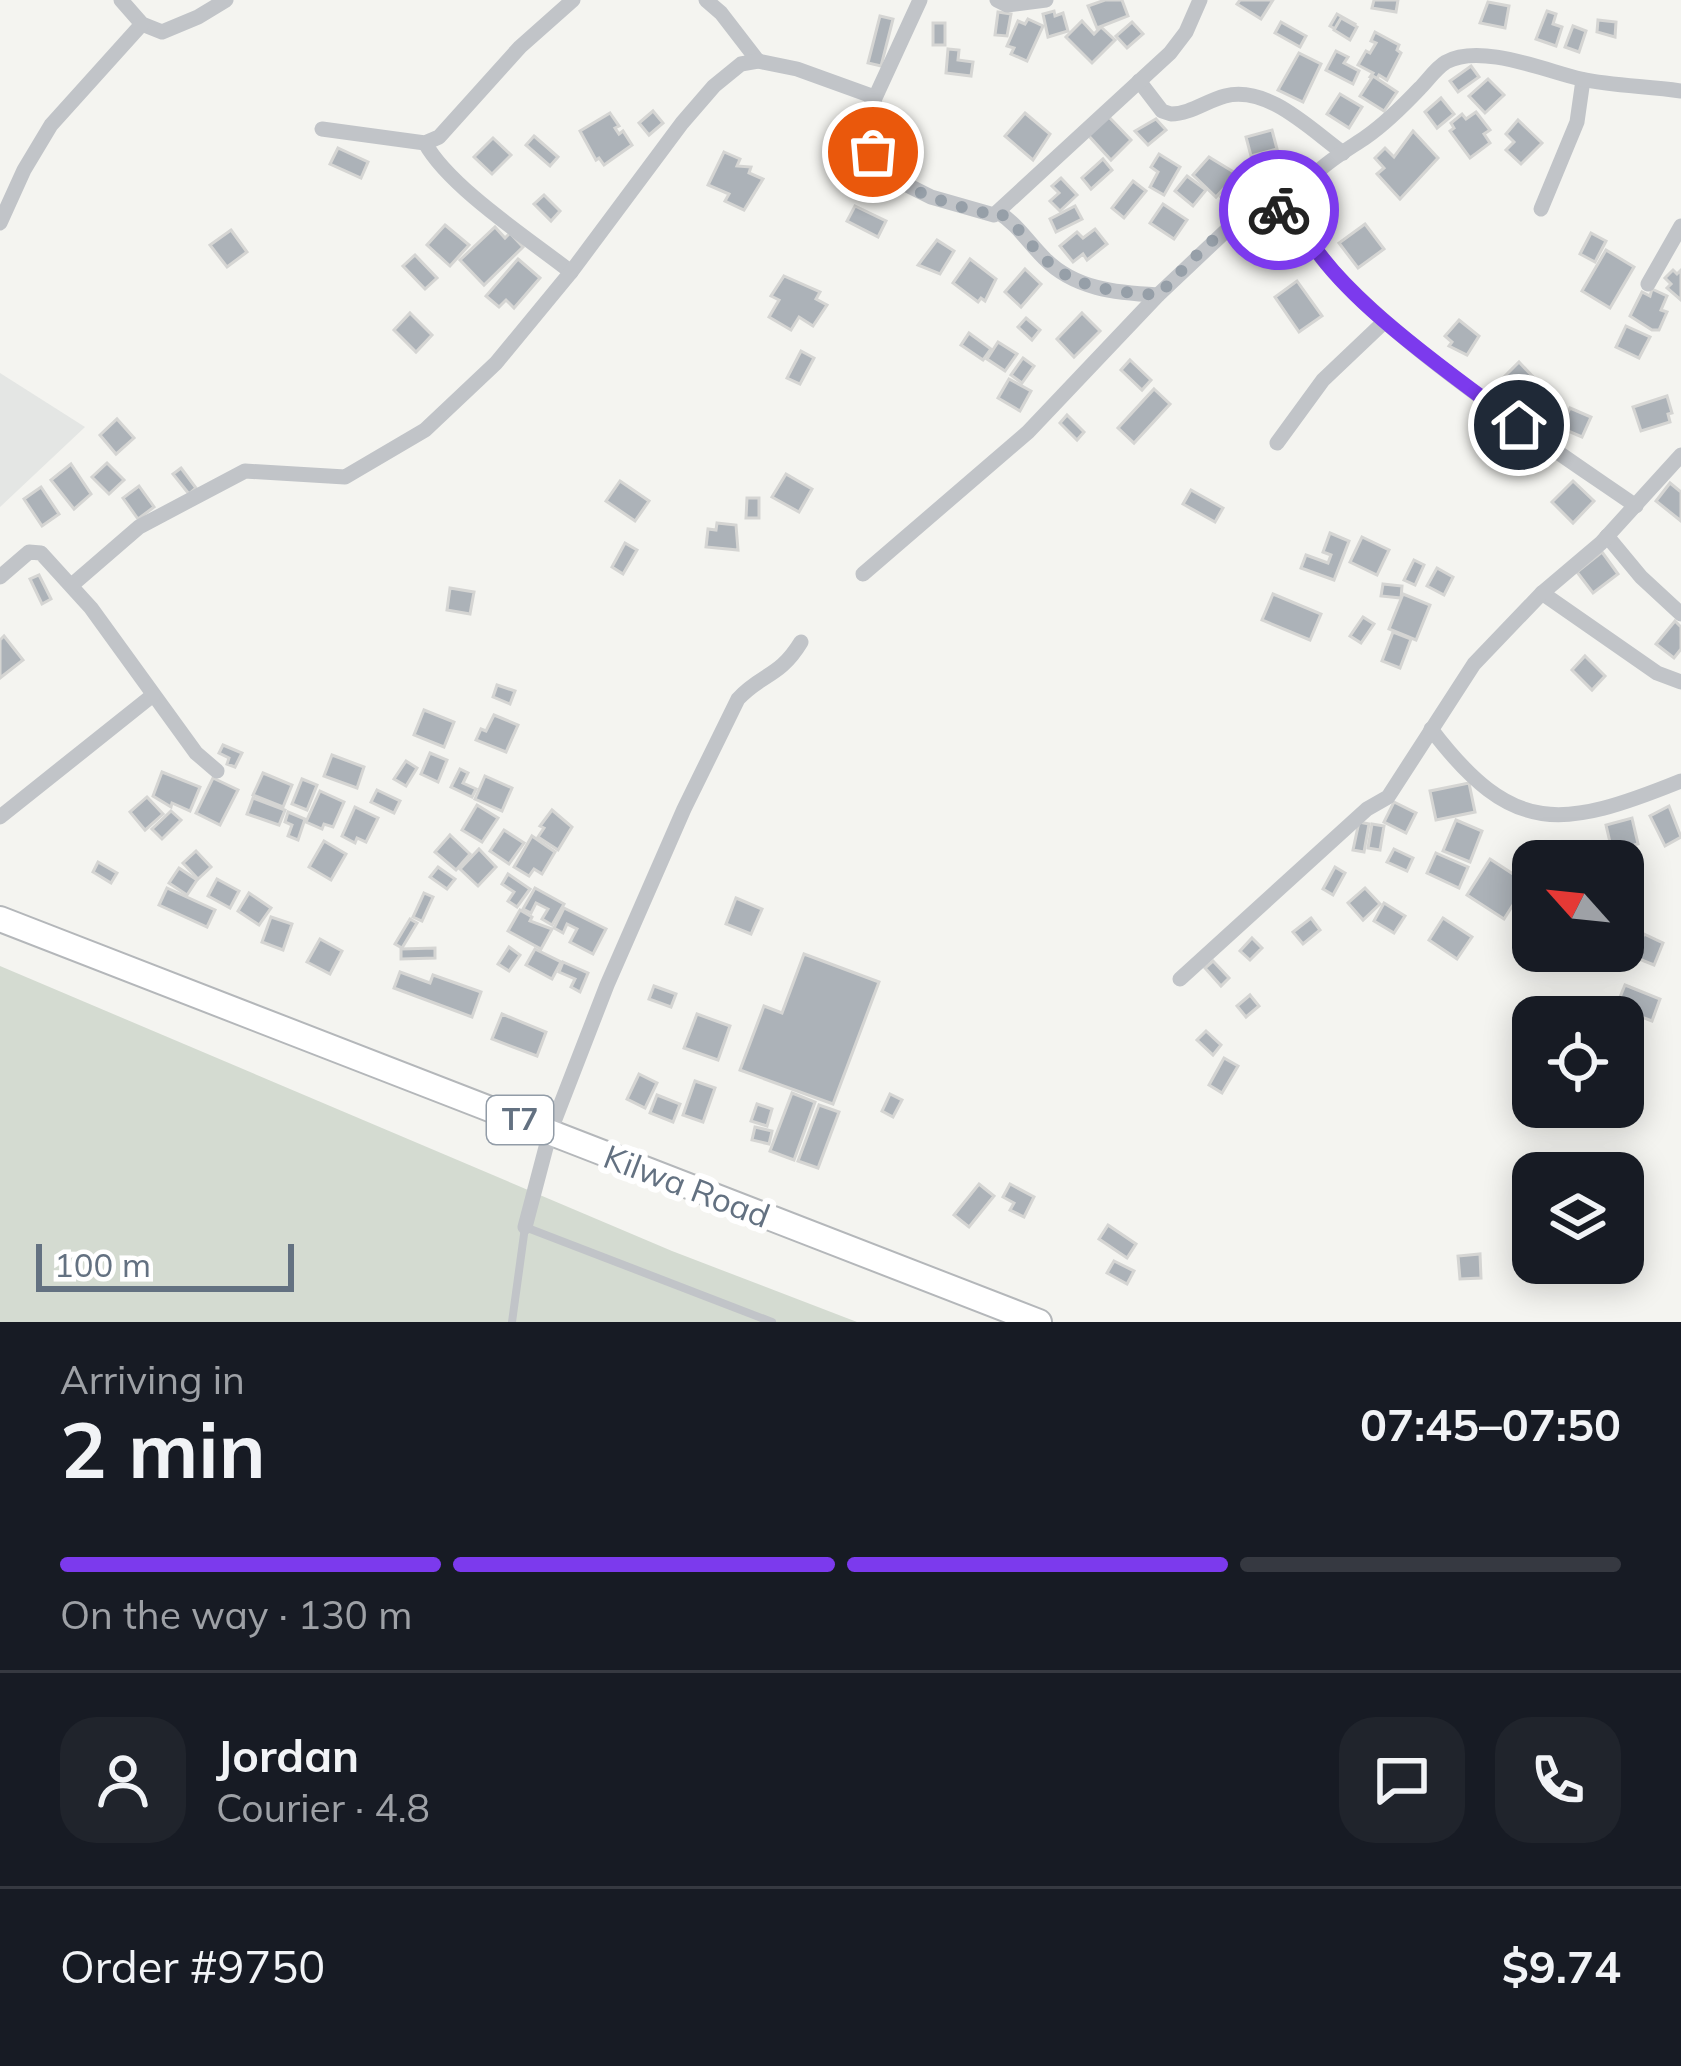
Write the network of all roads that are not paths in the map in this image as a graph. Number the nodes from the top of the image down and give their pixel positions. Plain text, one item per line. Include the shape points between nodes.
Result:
1 (121, 0) edge
2 (226, 0) edge
3 (573, 0) edge
4 (706, 0) edge
5 (920, 0) edge
6 (997, 0) edge
7 (1046, 0) edge
8 (1200, 0) edge
9 (142, 24) junction
10 (758, 61) junction
11 (1582, 80) junction
12 (1139, 81) junction
13 (1681, 91) edge
14 (874, 100) junction
15 (322, 129) dead end
16 (425, 143) junction
17 (1343, 153) junction
18 (1541, 209) dead end
19 (1297, 210) junction
20 (998, 212) junction
21 (0, 223) edge
22 (1681, 226) edge
23 (571, 272) junction
24 (1648, 284) dead end
25 (1158, 295) junction
26 (1383, 322) junction
27 (1277, 443) dead end
28 (1681, 455) edge
29 (1636, 506) junction
30 (1607, 536) junction
31 (863, 574) dead end
32 (0, 577) edge
33 (73, 584) junction
34 (1541, 593) junction
35 (1681, 614) edge
36 (801, 642) dead end
37 (1681, 682) edge
38 (153, 695) junction
39 (1431, 729) junction
40 (217, 771) dead end
41 (1681, 781) edge
42 (0, 818) edge
43 (0, 919) edge
44 (1180, 979) dead end
45 (550, 1132) junction
46 (525, 1227) junction
47 (512, 1322) edge
48 (772, 1322) edge
49 (1040, 1322) edge

1 - 9 street
2 - 9 street via 168,31
3 - 16 street
4 - 10 street
5 - 14 street
6 - 7 street
8 - 12 street via 1186,32
9 - 21 street via 51,124
10 - 14 street via 843,83
10 - 23 street via 714,86
11 - 13 street
11 - 17 street via 1491,58 1455,59
11 - 18 street via 1577,122
12 - 17 street via 1171,114 1230,94 1252,96
12 - 20 street
14 - 20 street via 873,152 885,174 958,207
15 - 16 street
16 - 23 street via 454,178
17 - 19 street via 1310,180
19 - 25 street via 1248,215
19 - 26 street via 1302,231
20 - 25 street via 1064,276
22 - 24 street
23 - 33 street via 460,400 390,452 335,479 245,472 140,527
25 - 31 street via 1028,432
26 - 27 street via 1323,380
26 - 29 street
28 - 29 street
29 - 30 street
30 - 34 street
30 - 35 street
32 - 33 street via 39,551
33 - 38 street
34 - 37 street
34 - 39 street via 1474,664
36 - 45 street via 786,666 742,694 727,720
38 - 40 street
38 - 42 street
39 - 41 street via 1461,769 1516,810 1590,812
39 - 44 street via 1385,800
43 - 45 highway, Kilwa Road / T7
45 - 46 street
45 - 49 highway, Kilwa Road / T7
46 - 47 lane
46 - 48 lane

